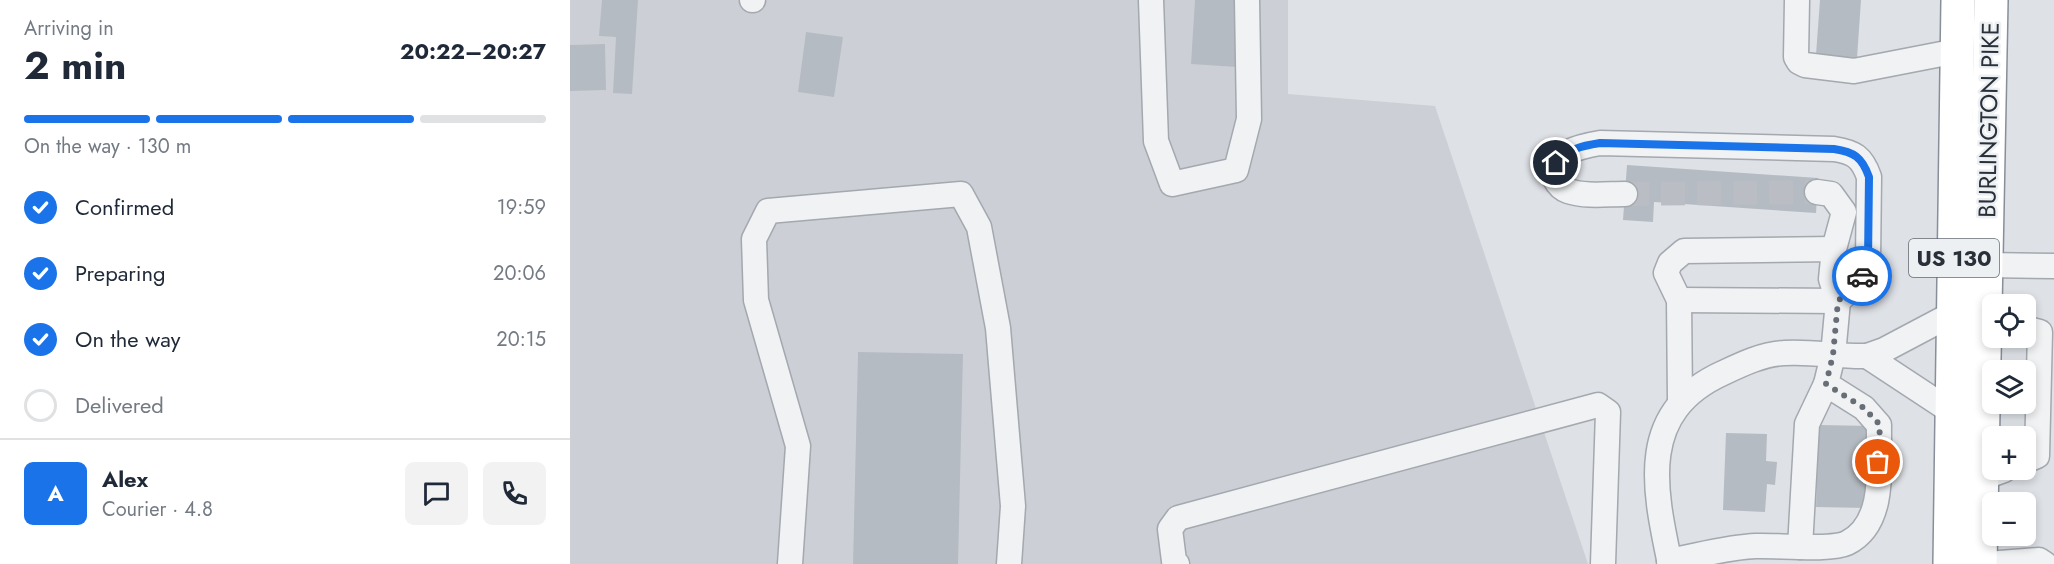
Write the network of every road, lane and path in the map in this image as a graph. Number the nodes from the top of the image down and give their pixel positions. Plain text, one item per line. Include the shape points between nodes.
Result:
1 (1151, 0) edge
2 (1247, 0) edge
3 (1797, 0) edge
4 (1958, 0) edge
5 (1994, 8) edge
6 (1958, 51) junction
7 (1817, 192) tunnel mouth
8 (1625, 194) tunnel mouth
9 (1834, 249) junction
10 (1986, 266) junction
11 (2054, 266) edge
12 (1679, 300) junction
13 (1838, 301) junction
14 (1977, 317) edge
15 (2040, 327) edge
16 (1833, 355) junction
17 (1867, 356) junction
18 (1826, 384) junction
19 (1680, 401) junction
20 (1952, 412) junction
21 (1988, 426) edge
22 (2039, 458) edge
23 (1992, 480) edge
24 (1800, 547) junction
25 (1670, 562) edge
26 (790, 564) edge
27 (1009, 564) edge
28 (1177, 564) edge
29 (1603, 564) edge
30 (1950, 564) edge
31 (1980, 564) edge
32 (1987, 564) edge
33 (2045, 564) edge

1 - 2 lane via 1156,141 1173,184 1236,170 1249,119
3 - 6 lane via 1799,62 1854,71
4 - 6 highway, BURLINGTON PIKE / US 130
5 - 10 highway, BURLINGTON PIKE / US 130
6 - 14 highway, BURLINGTON PIKE / US 130
7 - 9 lane via 1831,194 1844,212
8 - 13 lane via 1586,195 1567,191 1558,185 1556,163 1565,153 1600,143 1834,149 1855,154 1869,177 1868,260 1855,286
9 - 12 lane via 1684,251 1670,263 1666,273
9 - 13 lane via 1831,279
10 - 11 lane
10 - 14 highway, BURLINGTON PIKE / US 130
12 - 13 lane
12 - 19 lane
13 - 16 lane
14 - 17 lane
14 - 20 highway, BURLINGTON PIKE / US 130
14 - 21 highway, BURLINGTON PIKE / US 130
15 - 22 lane
16 - 17 lane
16 - 18 lane
16 - 19 lane via 1783,352 1747,362 1709,379
17 - 20 lane
18 - 24 lane via 1807,423
18 - 24 lane via 1864,408 1880,425 1877,500 1866,526 1847,543
19 - 25 lane via 1661,432 1657,494
20 - 30 highway, BURLINGTON PIKE / US 130
23 - 31 highway, BURLINGTON PIKE / US 130
24 - 25 lane via 1754,546
26 - 27 lane via 798,446 756,300 754,239 768,211 961,194 979,227 998,328 1013,506
28 - 29 lane via 1170,529 1178,518 1598,405 1608,412
32 - 33 lane via 2039,560

